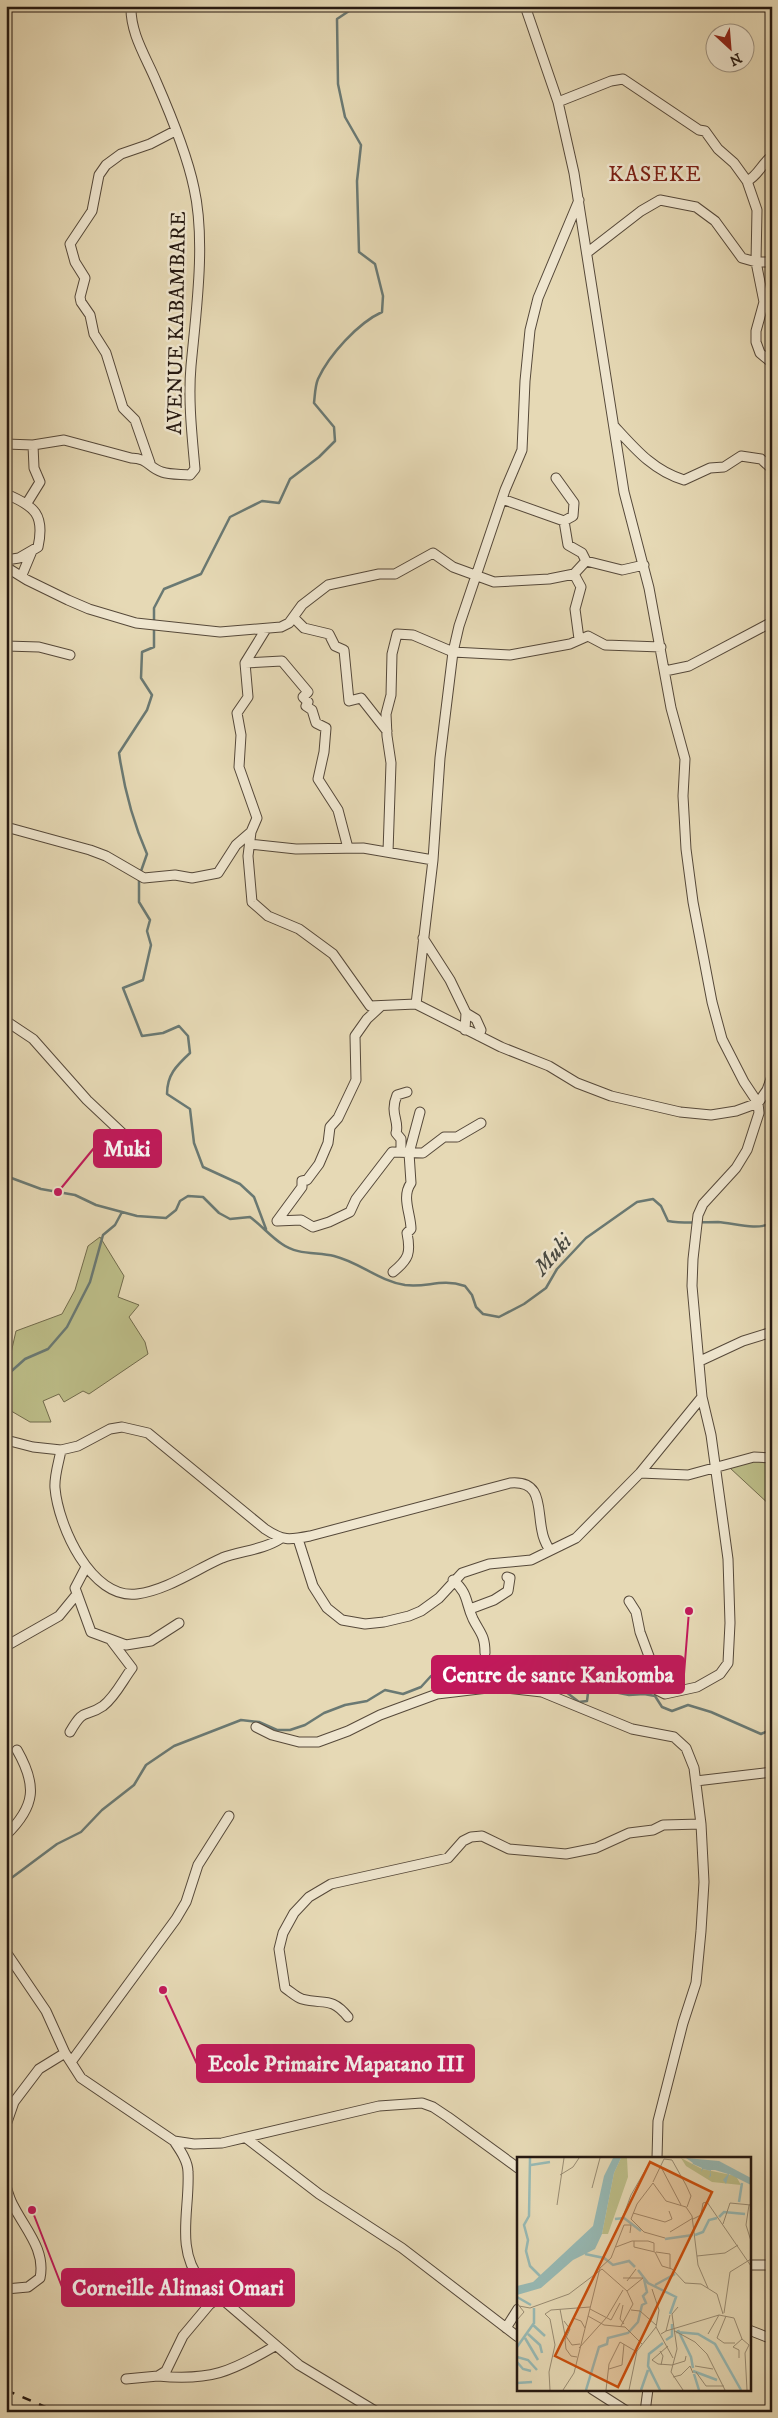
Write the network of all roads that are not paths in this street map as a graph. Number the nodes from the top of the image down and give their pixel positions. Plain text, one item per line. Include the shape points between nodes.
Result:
1 (131, 6) edge
2 (526, 6) edge
3 (558, 102) junction
4 (175, 131) junction
5 (772, 156) edge
6 (748, 181) junction
7 (579, 200) junction
8 (588, 252) junction
9 (756, 262) junction
10 (772, 262) edge
11 (772, 363) edge
12 (615, 427) junction
13 (6, 444) edge
14 (33, 445) junction
15 (150, 463) junction
16 (772, 469) edge
17 (556, 478) dead end
18 (6, 494) edge
19 (502, 499) junction
20 (27, 503) junction
21 (564, 521) junction
22 (32, 551) junction
23 (6, 560) edge
24 (586, 561) junction
25 (644, 565) junction
26 (6, 567) edge
27 (574, 574) junction
28 (22, 575) junction
29 (476, 577) junction
30 (294, 618) junction
31 (772, 622) edge
32 (266, 629) junction
33 (579, 639) junction
34 (6, 646) edge
35 (661, 647) junction
36 (453, 652) junction
37 (70, 655) dead end
38 (245, 663) junction
39 (665, 671) junction
40 (386, 731) junction
41 (6, 828) edge
42 (251, 832) junction
43 (250, 844) junction
44 (348, 848) junction
45 (388, 852) junction
46 (433, 860) junction
47 (424, 938) junction
48 (416, 1004) junction
49 (380, 1007) junction
50 (466, 1013) junction
51 (6, 1021) edge
52 (465, 1030) junction
53 (479, 1036) junction
54 (772, 1076) edge
55 (407, 1092) dead end
56 (758, 1103) junction
57 (420, 1112) dead end
58 (481, 1123) dead end
59 (137, 1147) dead end
60 (405, 1152) junction
61 (394, 1272) dead end
62 (772, 1332) edge
63 (700, 1361) junction
64 (702, 1397) junction
65 (6, 1440) edge
66 (61, 1450) junction
67 (772, 1458) edge
68 (714, 1467) junction
69 (640, 1473) junction
70 (280, 1539) junction
71 (298, 1539) junction
72 (549, 1549) junction
73 (86, 1567) junction
74 (507, 1577) dead end
75 (453, 1580) junction
76 (77, 1594) junction
77 (628, 1601) dead end
78 (470, 1609) junction
79 (179, 1622) dead end
80 (110, 1639) junction
81 (8, 1645) dead end
82 (485, 1653) dead end
83 (256, 1727) dead end
84 (70, 1732) dead end
85 (17, 1750) dead end
86 (772, 1772) edge
87 (696, 1780) junction
88 (229, 1816) dead end
89 (702, 1824) junction
90 (6, 1835) edge
91 (6, 1952) edge
92 (348, 2017) dead end
93 (65, 2053) junction
94 (71, 2062) junction
95 (6, 2124) edge
96 (246, 2138) junction
97 (174, 2141) junction
98 (657, 2157) edge
99 (517, 2167) edge
100 (6, 2186) edge
101 (772, 2265) edge
102 (750, 2266) edge
103 (6, 2289) edge
104 (218, 2298) junction
105 (517, 2311) edge
106 (506, 2328) junction
107 (750, 2330) edge
108 (517, 2335) edge
109 (772, 2339) edge
110 (275, 2346) junction
111 (158, 2376) junction
112 (126, 2379) dead end
113 (594, 2390) edge
114 (648, 2390) edge
115 (377, 2412) edge
116 (628, 2412) edge
117 (645, 2412) edge

1 - 4 street, AVENUE KABAMBARE via 132,27
2 - 3 street
3 - 6 street via 623,79 705,131
3 - 7 street
4 - 15 street, AVENUE KABAMBARE via 195,190 198,235 191,367 194,472 190,475 160,472
4 - 15 street via 121,154 106,165 99,175 92,211 70,244 85,278 80,297 90,314 94,334 106,353 123,408 135,420
5 - 6 street
6 - 9 street via 757,210
7 - 8 street
7 - 19 street via 538,298 530,330 522,450
8 - 9 street via 660,200 696,206 716,222 742,258
8 - 12 street
9 - 10 street
9 - 11 street via 764,302 756,342 760,353
12 - 16 street via 641,456 666,475 684,480 710,468 724,467 741,456 761,459
12 - 25 street via 624,492
13 - 14 street
14 - 15 street via 57,440 77,442
14 - 20 street via 34,468 40,482
17 - 21 street via 574,503 573,516
18 - 20 street
19 - 21 street
19 - 29 street
20 - 22 street via 40,519 38,547
21 - 24 street via 568,544 582,553
22 - 23 street
22 - 28 street
24 - 25 street via 622,570
24 - 27 street
25 - 35 street
26 - 28 street
27 - 29 street via 526,582 494,582
27 - 33 street via 581,587 575,610
28 - 32 street via 45,590 89,609 136,623 220,632
29 - 30 street via 447,564 433,553 395,574 346,579 328,585 302,606
29 - 36 street
30 - 32 street via 281,627
30 - 40 street via 304,628 330,634 335,646 344,650 349,701 361,698
31 - 39 street via 689,666
32 - 38 street
33 - 35 street via 588,636 605,645
33 - 36 street via 570,644 510,656
34 - 37 street via 38,647
35 - 39 street
36 - 40 street via 413,635 396,634
36 - 46 street via 440,758
38 - 42 street via 248,697 237,713 241,735 238,768 257,813
38 - 44 street via 282,661 308,692 304,697 308,702 306,706 312,710 316,723 326,728 318,779 338,810
39 - 56 street via 685,759 686,849 712,1002 722,1039
40 - 45 street via 391,763
41 - 42 street via 90,850 144,878 175,875 192,878 218,872 236,845
42 - 43 street
43 - 44 street via 296,849
43 - 49 street via 248,866 254,905 268,916 299,929 333,954 364,1001 370,1006
44 - 45 street
45 - 46 street
46 - 47 street
47 - 48 street
47 - 50 street
48 - 49 street
48 - 52 street
49 - 60 street via 355,1036 356,1080 338,1118 330,1127 328,1143 319,1164 308,1180 302,1181 302,1187 277,1221 301,1220 313,1227 350,1212 356,1199 392,1152
50 - 52 street
50 - 53 street via 476,1019 481,1030
51 - 59 street via 33,1039 87,1100
52 - 53 street
53 - 56 street via 549,1066 577,1083 646,1105 711,1115
54 - 56 street
55 - 60 street via 397,1095 393,1116 398,1128 396,1133
56 - 63 street via 755,1129 747,1150 736,1168 703,1204 698,1215 692,1286
57 - 60 street
58 - 60 street via 457,1137 444,1137 423,1153
60 - 61 street via 411,1183 407,1212 411,1220 411,1229 407,1233 410,1246 406,1261
62 - 63 street
63 - 64 street
64 - 68 street
64 - 69 street
65 - 66 street
66 - 70 street via 78,1446 110,1429 122,1427 148,1433
66 - 73 street via 55,1486 57,1501
67 - 68 street via 754,1457
68 - 69 street via 677,1476
68 - 77 street via 728,1559 728,1663 720,1674 697,1687 665,1694 657,1690 636,1612
69 - 72 street via 576,1538
70 - 71 street
70 - 73 street via 222,1558 137,1594 121,1593 91,1574
71 - 72 street via 522,1482 536,1495 542,1531
71 - 75 street via 314,1586 328,1608 342,1620 365,1624 409,1616 439,1598
72 - 75 street via 531,1560 489,1564 462,1573
73 - 76 street via 75,1588
74 - 78 street via 510,1578 508,1591
75 - 78 street via 464,1589
76 - 80 street via 90,1632
76 - 81 street via 59,1616
78 - 82 street via 482,1630
79 - 80 street via 151,1641 126,1645
80 - 84 street via 132,1668 110,1699 102,1707 80,1716
83 - 87 street via 300,1742 318,1742 437,1694 496,1687 526,1690 542,1692 632,1729 674,1738 686,1748
85 - 90 street via 32,1782 20,1822
86 - 87 street
87 - 89 street
88 - 94 street via 198,1865 186,1902 176,1919
89 - 92 street via 663,1825 653,1830 629,1833 596,1848 566,1854 509,1849 482,1836 471,1837 448,1858 331,1884 309,1897 294,1913 279,1949 285,1988 300,1999 328,2001 339,2006
89 - 98 street via 704,1882 696,1983 658,2122
91 - 93 street via 46,2011
93 - 94 street
93 - 95 street via 38,2069 14,2102
94 - 97 street via 87,2082
96 - 97 street via 206,2144
96 - 99 street via 378,2106 422,2103 448,2117
96 - 106 street via 319,2194 402,2248
97 - 104 street via 188,2172 187,2257 193,2272
100 - 103 street via 12,2205 32,2237 43,2265 40,2278 28,2287
101 - 102 street
104 - 110 street
104 - 111 street via 208,2305 183,2336 171,2364
105 - 106 street
106 - 108 street
107 - 109 street
110 - 111 street via 243,2365 216,2375 188,2379
110 - 115 street via 319,2379
111 - 112 street
113 - 116 street
114 - 117 street

